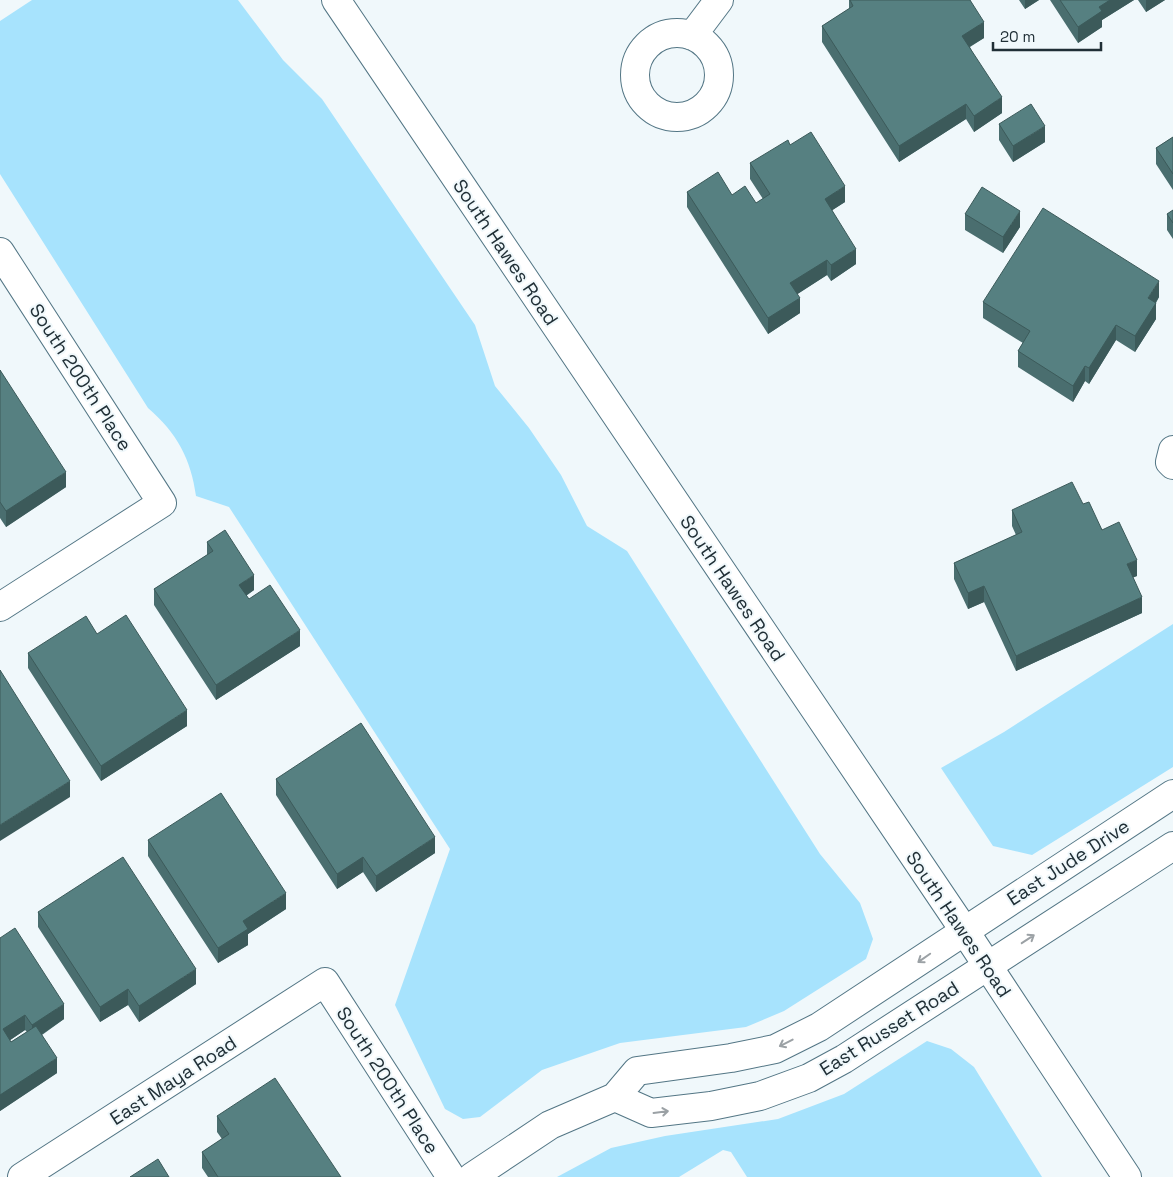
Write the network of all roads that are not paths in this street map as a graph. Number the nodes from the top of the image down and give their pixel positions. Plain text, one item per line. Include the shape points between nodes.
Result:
1 (336, 0) edge
2 (719, 0) edge
3 (692, 36) dead end
4 (0, 252) edge
5 (0, 607) edge
6 (1173, 794) edge
7 (1173, 846) edge
8 (964, 930) junction
9 (988, 966) junction
10 (325, 982) joint
11 (616, 1098) junction
12 (22, 1177) edge
13 (451, 1177) edge
14 (472, 1177) edge
15 (1127, 1177) edge

1 - 8 street, South Hawes Road
2 - 3 street
4 - 5 street, South 200th Place via 162,503
6 - 8 street, East Jude Drive
9 -> 7 street
8 - 9 street, South Hawes Road
8 -> 11 street, East Russet Road via 867,997 775,1049 637,1071
11 -> 9 street, East Russet Road via 651,1113 760,1096 809,1078 844,1059
9 - 15 street, South Hawes Road
10 - 12 street, East Maya Road
10 - 13 street, South 200th Place
11 - 14 street, East Russet Road via 550,1125

